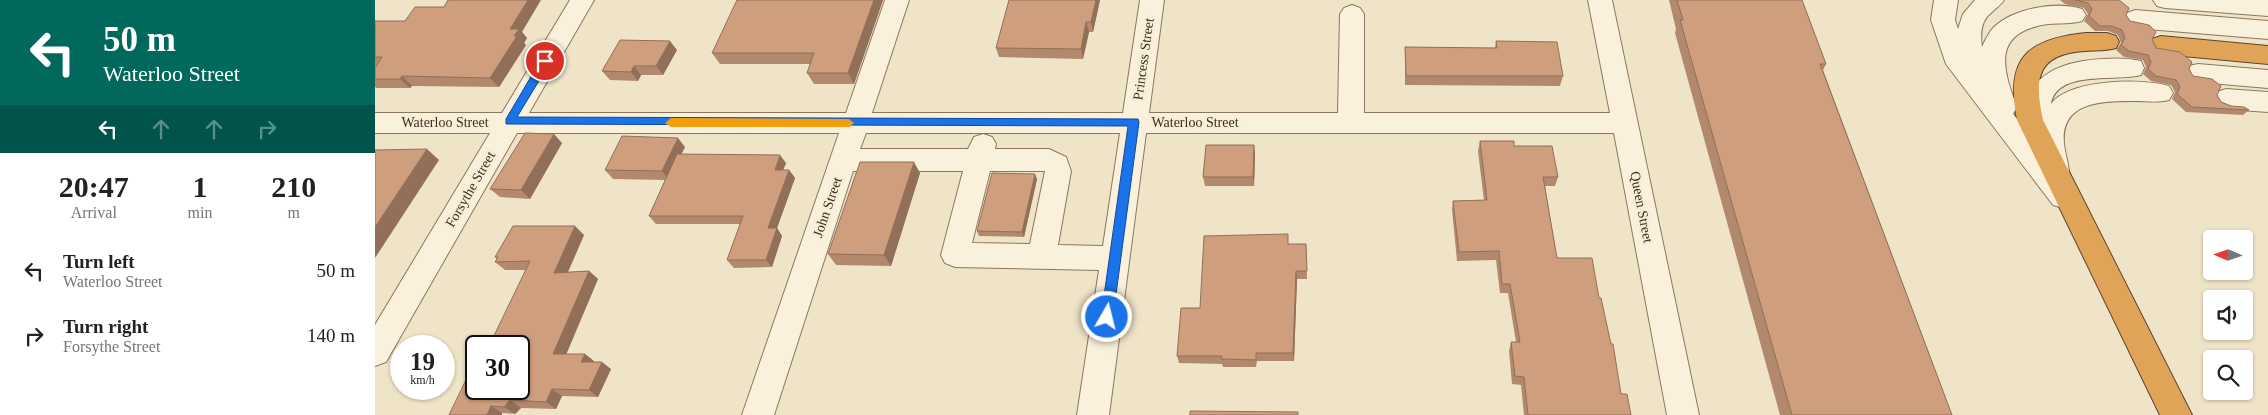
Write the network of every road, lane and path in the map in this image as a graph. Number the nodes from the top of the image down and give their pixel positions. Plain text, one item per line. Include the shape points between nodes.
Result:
1 (582, 0) edge
2 (897, 0) edge
3 (1152, 0) edge
4 (1600, 0) edge
5 (1946, 0) edge
6 (1992, 0) edge
7 (2165, 0) edge
8 (2268, 8) edge
9 (1352, 14) dead end
10 (2074, 15) dead end
11 (2135, 20) edge
12 (2268, 30) edge
13 (2107, 42) dead end
14 (2161, 45) dead end
15 (2268, 55) edge
16 (2132, 68) dead end
17 (2197, 73) dead end
18 (2268, 79) edge
19 (2161, 93) dead end
20 (1987, 99) junction
21 (2226, 99) dead end
22 (2268, 102) edge
23 (375, 122) edge
24 (509, 122) junction
25 (1134, 122) junction
26 (1351, 122) junction
27 (855, 123) junction
28 (988, 123) junction
29 (1625, 123) junction
30 (2033, 146) junction
31 (843, 160) junction
32 (979, 160) junction
33 (2058, 176) junction
34 (2077, 215) junction
35 (1042, 256) junction
36 (1115, 258) junction
37 (375, 352) edge
38 (757, 415) edge
39 (1093, 415) edge
40 (1683, 415) edge
41 (2176, 415) edge

1 - 24 street, Forsythe Street
2 - 27 street, John Street
3 - 25 street, Princess Street
4 - 29 street, Queen Street
5 - 20 street via 1943,20 1955,58
6 - 20 street via 1978,10 1968,30 1968,46
7 - 8 street
9 - 26 street
10 - 30 street via 2055,14 2012,25 2001,33 1991,55 1996,90
11 - 12 street
13 - 30 highway via 2088,41 2058,46 2033,61 2024,83
14 - 15 highway
16 - 30 street via 2102,66 2072,71 2046,87 2037,110
17 - 18 street
19 - 33 street via 2116,90 2085,95 2071,102 2059,112 2050,136 2051,154
20 - 30 street
21 - 22 street
23 - 24 street, Waterloo Street
24 - 27 street, Waterloo Street
24 - 37 street, Forsythe Street
25 - 26 street, Waterloo Street
25 - 28 street, Waterloo Street
25 - 36 street, Princess Street
26 - 29 street, Waterloo Street
27 - 28 street, Waterloo Street
27 - 31 street, John Street
28 - 32 street
29 - 40 street, Queen Street
30 - 33 highway
30 - 34 street
31 - 32 street
31 - 38 street, John Street
32 - 35 street via 1049,160 1058,166
32 - 35 street via 955,255
33 - 34 highway
34 - 41 highway
35 - 36 street
36 - 39 street, Princess Street

